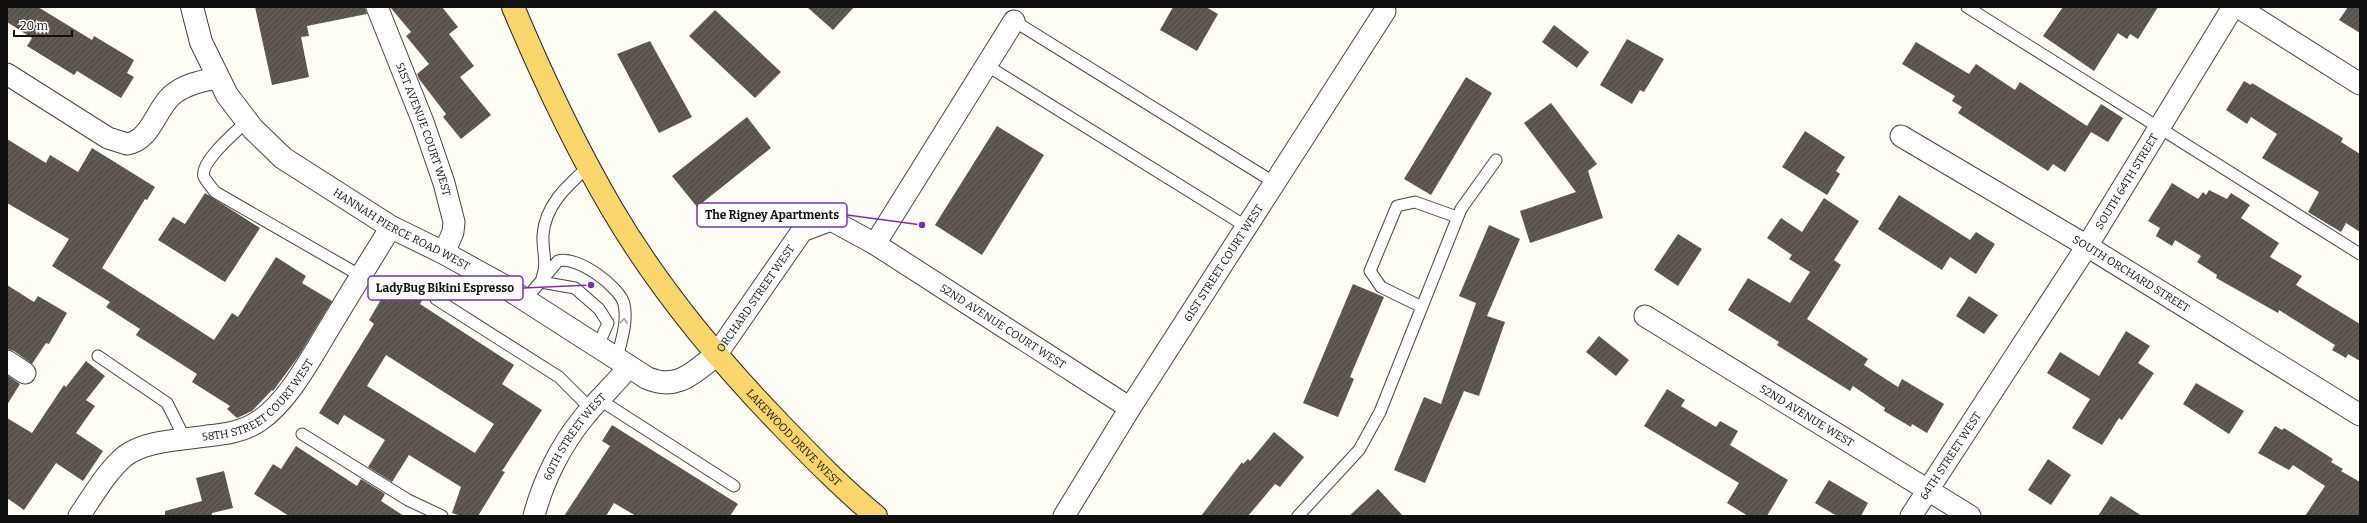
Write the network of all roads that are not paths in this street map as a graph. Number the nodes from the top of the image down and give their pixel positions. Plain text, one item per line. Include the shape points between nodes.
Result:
1 (192, 7) edge
2 (377, 7) edge
3 (513, 7) edge
4 (1967, 7) edge
5 (2234, 7) edge
6 (2238, 7) edge
7 (1385, 11) dead end
8 (1014, 21) joint
9 (986, 65) junction
10 (7, 74) edge
11 (217, 78) junction
12 (2360, 84) edge
13 (247, 121) junction
14 (2160, 127) junction
15 (1900, 136) dead end
16 (1496, 160) dead end
17 (588, 166) junction
18 (1275, 183) junction
19 (1458, 217) junction
20 (391, 227) junction
21 (1246, 227) junction
22 (875, 244) junction
23 (2087, 246) junction
24 (444, 253) junction
25 (2360, 254) edge
26 (361, 276) junction
27 (541, 282) junction
28 (436, 299) dead end
29 (525, 300) junction
30 (1422, 308) junction
31 (1645, 316) dead end
32 (598, 346) junction
33 (716, 355) junction
34 (98, 356) dead end
35 (7, 361) edge
36 (623, 363) junction
37 (25, 372) dead end
38 (1989, 394) joint
39 (596, 404) junction
40 (1130, 408) junction
41 (2360, 415) edge
42 (302, 434) dead end
43 (185, 439) junction
44 (734, 486) dead end
45 (1928, 489) junction
46 (79, 516) edge
47 (442, 516) edge
48 (534, 516) edge
49 (876, 516) edge
50 (1064, 516) edge
51 (1298, 516) edge
52 (1911, 516) edge
53 (1970, 516) edge

1 - 11 street, HANNAH PIERCE ROAD WEST via 200,42
2 - 24 street, 51ST AVENUE COURT WEST via 423,122 444,183 454,222 453,232
3 - 17 main road, ORCHARD STREET WEST via 552,96
4 - 14 lane
5 - 14 street, SOUTH 64TH STREET
6 - 12 street
7 - 18 street, 61ST STREET COURT WEST
8 - 9 street
8 - 18 lane
9 - 21 lane
9 - 22 street
10 - 11 street via 108,138 127,144 142,137 164,103 176,92 199,82
11 - 13 street, HANNAH PIERCE ROAD WEST
13 - 20 street, HANNAH PIERCE ROAD WEST via 283,158
13 - 26 lane via 214,154 204,168 204,176 215,192
14 - 23 street, SOUTH 64TH STREET
14 - 25 lane
15 - 23 street, SOUTH ORCHARD STREET
16 - 19 lane
17 - 27 lane via 565,187 546,221 543,234 545,270
17 - 33 main road, ORCHARD STREET WEST via 644,260
18 - 21 street, 61ST STREET COURT WEST
19 - 30 lane
19 - 30 lane via 1415,202 1397,206 1370,271 1381,287
20 - 24 street, HANNAH PIERCE ROAD WEST
20 - 26 street, 58TH STREET COURT WEST
21 - 40 street, 61ST STREET COURT WEST
22 - 33 street, ORCHARD STREET WEST via 831,220 802,231
22 - 40 street, 52ND AVENUE COURT WEST
23 - 38 street, SOUTH 64TH STREET
23 - 41 street, SOUTH ORCHARD STREET
24 - 29 street, HANNAH PIERCE ROAD WEST
26 - 43 street, 58TH STREET COURT WEST via 310,361 269,413 250,427 233,433
27 - 29 lane
27 - 32 lane via 575,288 599,309 608,323
36 -> 27 lane via 625,317 622,299 617,292 591,269 570,260 558,261
28 - 39 lane via 559,377
29 - 32 street, HANNAH PIERCE ROAD WEST
30 - 51 lane via 1380,412 1359,450
31 - 45 street, 52ND AVENUE WEST
32 - 36 street, HANNAH PIERCE ROAD WEST
33 - 36 street, HANNAH PIERCE ROAD WEST via 689,376 670,383 655,381
33 - 49 main road, LAKEWOOD DRIVE WEST via 813,459
34 - 43 lane via 166,403
35 - 37 street
36 - 39 street, 60TH STREET WEST
38 - 45 street, 64TH STREET WEST
39 - 44 lane
39 - 48 street, 60TH STREET WEST via 553,465
40 - 50 street, 61ST STREET COURT WEST
42 - 47 lane via 408,500
43 - 46 street, 58TH STREET COURT WEST via 142,448 126,456 111,470
45 - 52 street, 64TH STREET WEST
45 - 53 street, 52ND AVENUE WEST

